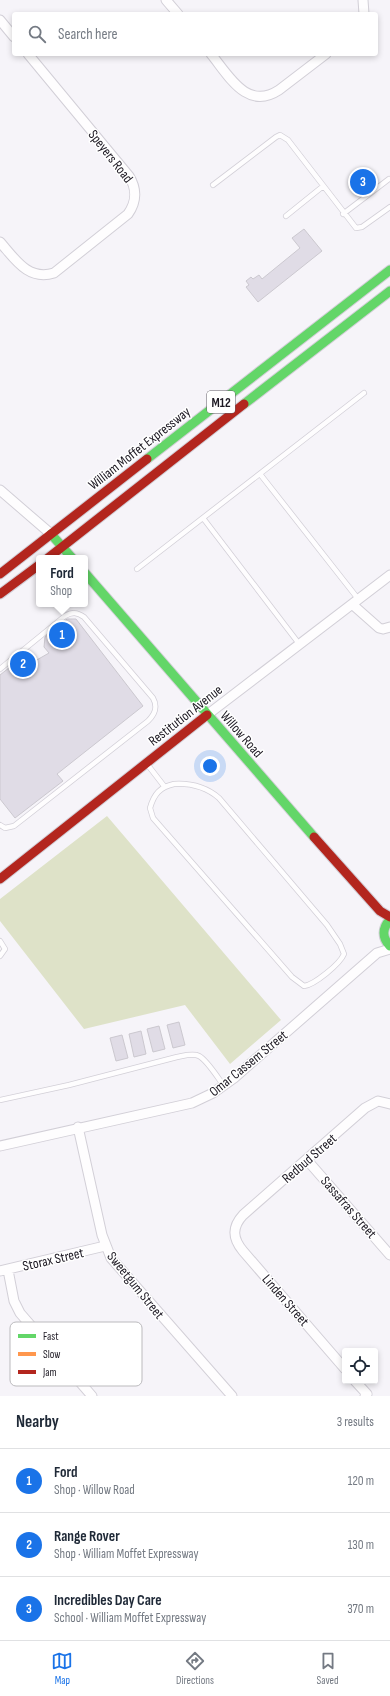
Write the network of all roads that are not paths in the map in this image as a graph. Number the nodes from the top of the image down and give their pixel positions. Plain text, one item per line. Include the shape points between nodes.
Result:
1 (166, 0) edge
2 (363, 0) edge
3 (176, 12) edge
4 (364, 12) edge
5 (0, 20) edge
6 (12, 35) edge
7 (30, 56) edge
8 (213, 56) edge
9 (323, 56) edge
10 (389, 179) edge
11 (213, 184) dead end
12 (322, 186) junction
13 (390, 207) edge
14 (343, 214) junction
15 (286, 216) dead end
16 (0, 242) edge
17 (390, 270) edge
18 (390, 292) edge
19 (364, 393) dead end
20 (260, 474) junction
21 (0, 490) edge
22 (203, 518) junction
23 (51, 534) junction
24 (62, 547) junction
25 (52, 555) edge
26 (69, 555) edge
27 (36, 567) edge
28 (137, 569) dead end
29 (0, 574) edge
30 (88, 576) edge
31 (390, 576) edge
32 (0, 594) edge
33 (356, 602) junction
34 (390, 627) edge
35 (300, 645) junction
36 (0, 668) edge
37 (207, 715) junction
38 (147, 763) junction
39 (164, 786) junction
40 (0, 825) edge
41 (0, 879) edge
42 (380, 911) junction
43 (390, 917) edge
44 (388, 922) edge
45 (384, 937) junction
46 (0, 941) edge
47 (390, 946) edge
48 (390, 949) edge
49 (377, 953) junction
50 (0, 956) edge
51 (224, 1086) junction
52 (0, 1100) edge
53 (390, 1104) edge
54 (78, 1127) junction
55 (0, 1146) edge
56 (307, 1160) junction
57 (235, 1228) joint
58 (105, 1246) junction
59 (390, 1255) edge
60 (4, 1270) edge
61 (27, 1322) edge
62 (342, 1366) edge
63 (357, 1384) edge
64 (80, 1386) edge
65 (87, 1394) edge
66 (366, 1395) edge
67 (232, 1396) edge

1 - 3 street
2 - 4 street
5 - 6 street
7 - 16 street, Speyers Road via 123,168 133,182 135,195 132,208 117,223 59,270 49,275 38,275 23,268
8 - 9 street via 241,89 249,95 259,97 272,95
10 - 14 lane
11 - 12 lane via 280,136 288,140
12 - 14 lane
12 - 15 lane
13 - 14 lane via 358,228
17 - 23 main road, William Moffet Expressway / M12
18 - 24 main road, M12
19 - 20 lane
20 - 22 lane
20 - 33 lane
21 - 23 street
22 - 28 lane
22 - 35 lane
23 - 24 main road
23 - 29 main road, William Moffet Expressway / M12
24 - 25 main road, M12
24 - 26 main road
27 - 32 main road
30 - 37 main road, Willow Road
31 - 33 street, Restitution Avenue
33 - 34 street via 380,628
33 - 35 street, Restitution Avenue
35 - 37 street, Restitution Avenue
36 - 40 lane via 65,616 76,613 84,617 99,634 153,698 156,707 148,721 42,805 11,827 5,828
37 - 38 main road, Restitution Avenue
37 - 42 main road, Willow Road
38 - 39 lane
38 - 41 main road, Restitution Avenue
39 - 39 lane via 151,803 153,818 292,978 300,984 308,985 339,962 343,950 327,925 219,798 211,791 195,786
42 - 43 main road, Willow Road
42 - 44 main road, Willow Road
44 - 45 main road
45 - 47 main road
45 - 49 street, Omar Cassem Street
46 - 50 lane via 5,949
48 - 49 street, Omar Cassem Street
49 - 51 street, Omar Cassem Street
51 - 52 lane via 204,1060 193,1055
51 - 54 street, Omar Cassem Street via 185,1105
53 - 56 street, Redbud Street via 378,1102 370,1105
54 - 55 street, Omar Cassem Street
54 - 58 street, Sweetgum Street
56 - 57 street, Redbud Street via 243,1215
56 - 59 street, Sassafras Street
57 - 62 street, Linden Street via 238,1245
58 - 60 street, Storax Street
58 - 67 street, Sweetgum Street via 119,1268
60 - 61 street via 14,1301
63 - 66 street
64 - 65 street

